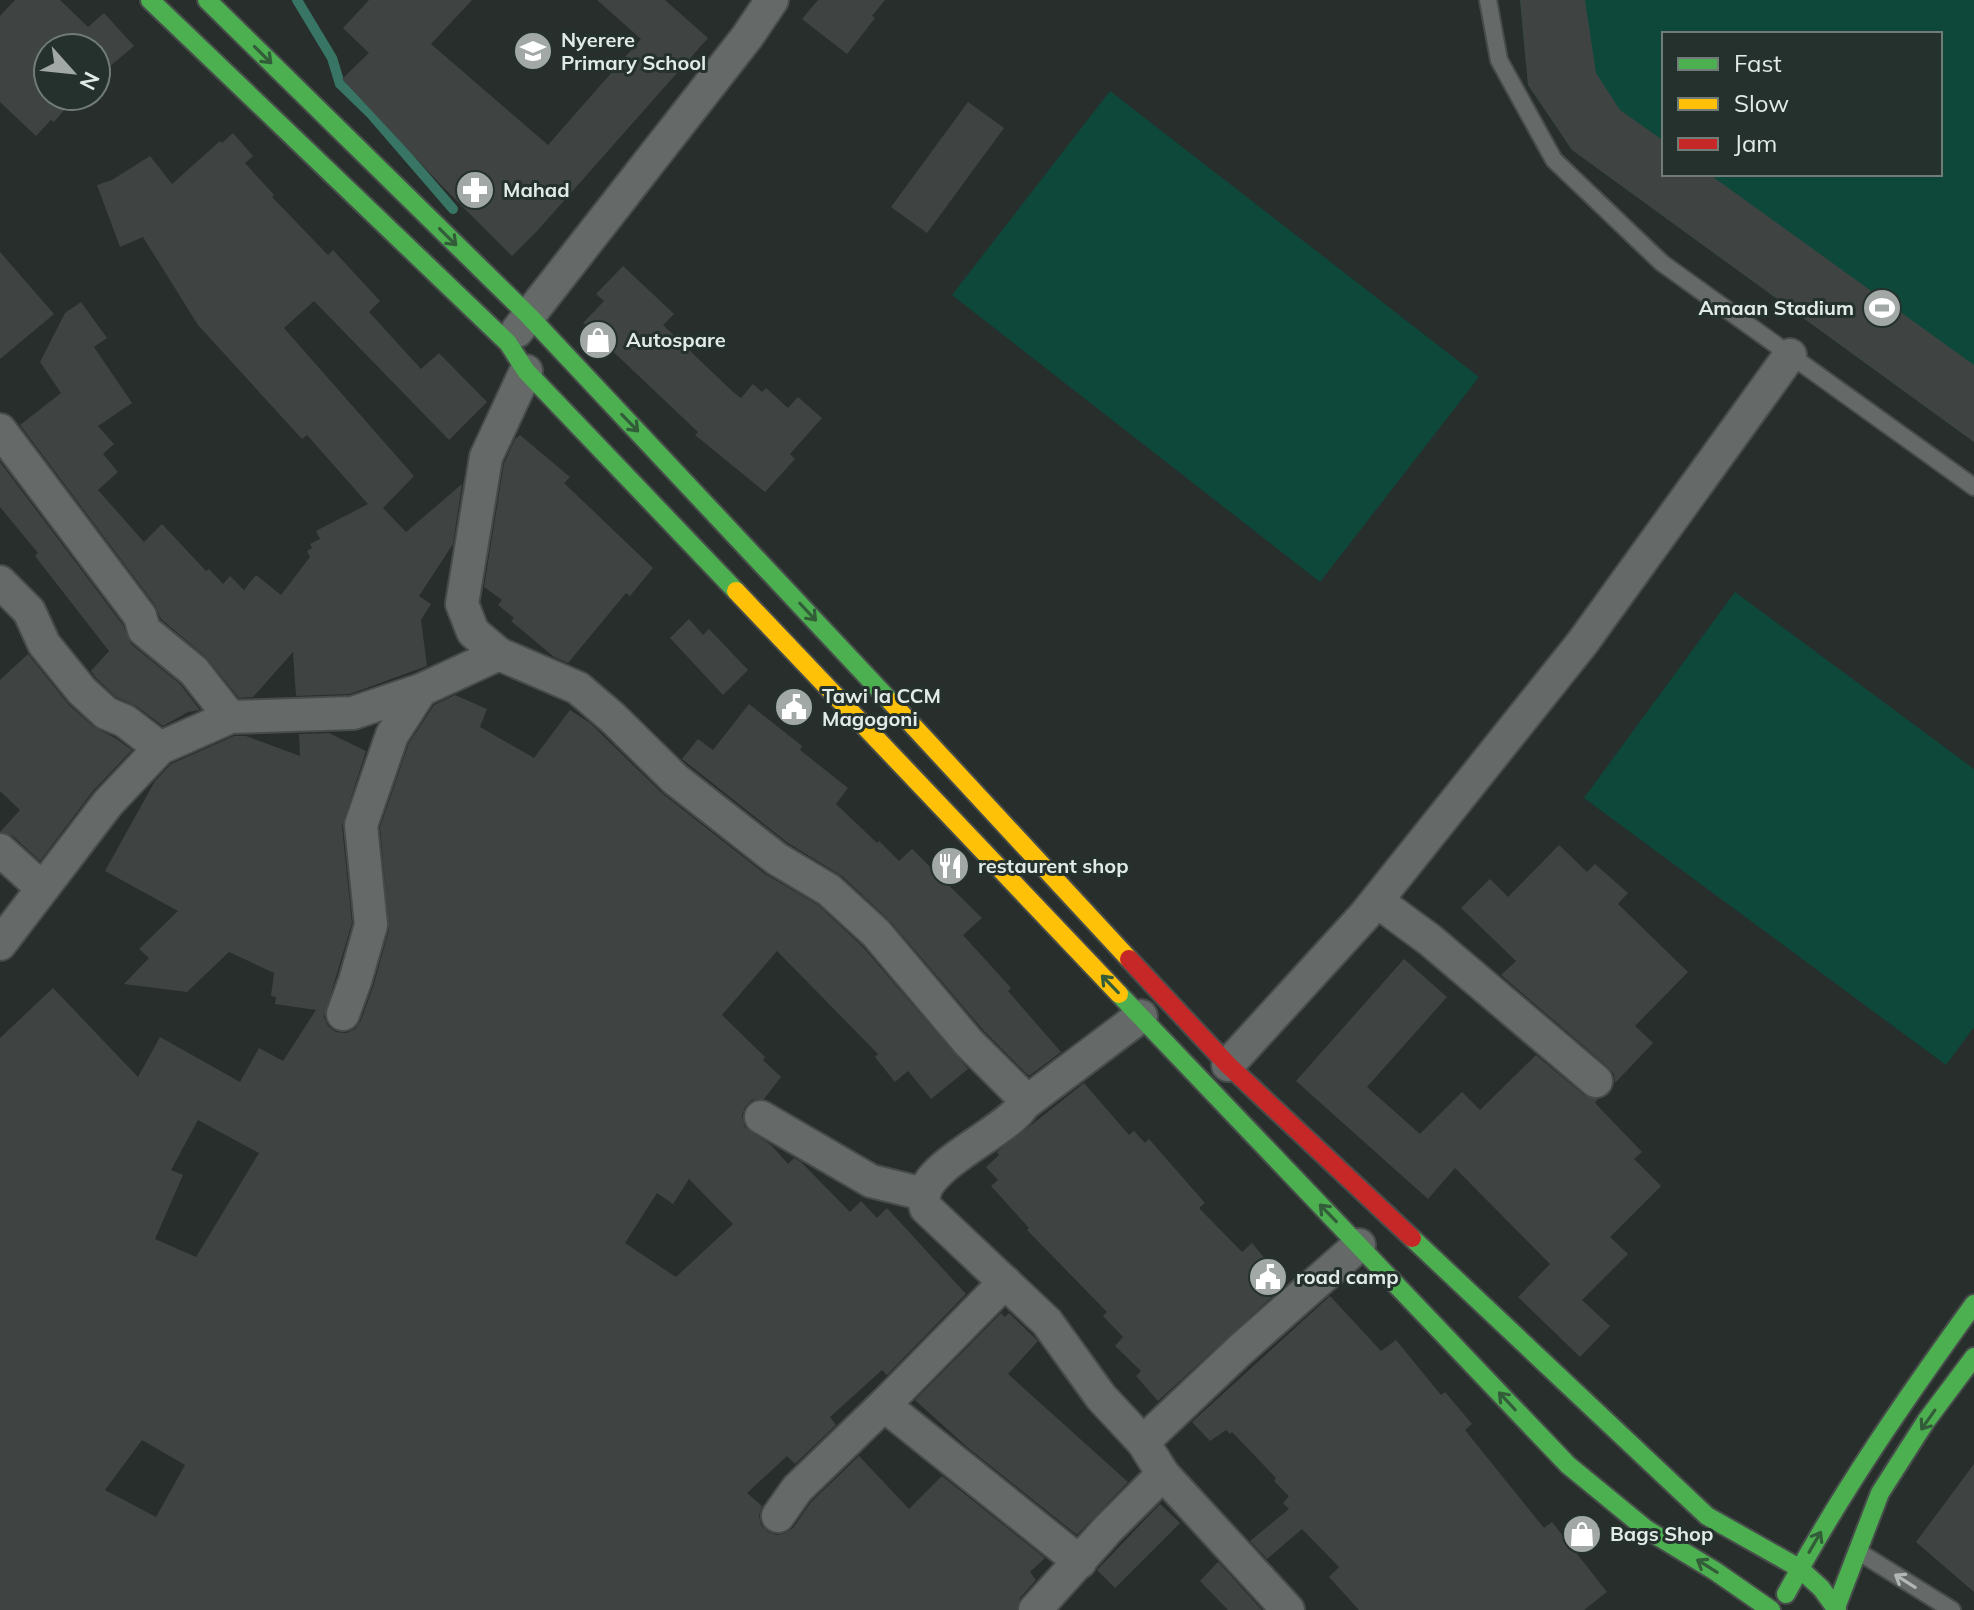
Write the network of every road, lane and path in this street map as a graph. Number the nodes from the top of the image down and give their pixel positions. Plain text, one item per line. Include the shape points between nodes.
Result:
1 (150, 0) edge
2 (207, 0) edge
3 (772, 0) edge
4 (1488, 0) edge
5 (529, 316) junction
6 (508, 343) junction
7 (1790, 355) junction
8 (526, 371) junction
9 (0, 430) edge
10 (1974, 487) edge
11 (0, 582) edge
12 (499, 654) junction
13 (421, 690) junction
14 (230, 717) junction
15 (160, 748) junction
16 (0, 850) edge
17 (42, 888) junction
18 (1377, 901) junction
19 (0, 944) edge
20 (343, 1014) dead end
21 (1141, 1016) junction
22 (1228, 1065) junction
23 (1596, 1081) dead end
24 (1024, 1104) junction
25 (761, 1117) dead end
26 (924, 1194) junction
27 (1359, 1245) junction
28 (1005, 1282) junction
29 (1974, 1304) edge
30 (1974, 1357) edge
31 (884, 1405) junction
32 (1143, 1442) junction
33 (1163, 1474) junction
34 (778, 1516) dead end
35 (1858, 1551) junction
36 (1080, 1562) junction
37 (1799, 1568) junction
38 (1035, 1610) edge
39 (1288, 1610) edge
40 (1771, 1610) edge
41 (1777, 1610) edge
42 (1836, 1610) edge
43 (1952, 1610) edge

1 - 6 main road
2 -> 5 main road
3 - 5 street
4 - 7 lane via 1499,60 1554,160 1662,263
5 - 6 street
5 -> 22 main road
6 - 8 main road
7 - 10 lane
7 - 18 street via 1583,642
8 - 12 street via 486,457 462,604 473,632
21 -> 8 main road
9 - 14 street via 140,616 144,630 194,671
11 - 15 street via 29,611 44,644 82,691
12 - 13 street
12 - 24 street via 578,688 675,779 777,859 829,890 876,933
13 - 14 street via 353,713
13 - 20 street via 392,735 361,825 371,925
14 - 15 street
15 - 17 street via 108,803
16 - 17 street
17 - 19 street
18 - 22 street
18 - 23 street
21 - 24 street
27 -> 21 main road
22 - 37 main road via 1707,1516
24 - 26 street via 944,1169
25 - 26 street via 871,1181
26 - 28 street via 926,1208
27 - 32 street
40 -> 27 main road via 1646,1529 1568,1465
28 - 31 street
28 - 32 street via 1047,1322 1101,1397
37 -> 29 main road via 1862,1462
30 -> 35 main road via 1880,1493
31 - 34 street via 797,1489
31 - 36 street
32 - 33 street
33 - 36 street
33 - 39 street
35 - 42 main road
43 -> 35 lane
36 - 38 street
37 - 41 main road
37 - 42 main road

